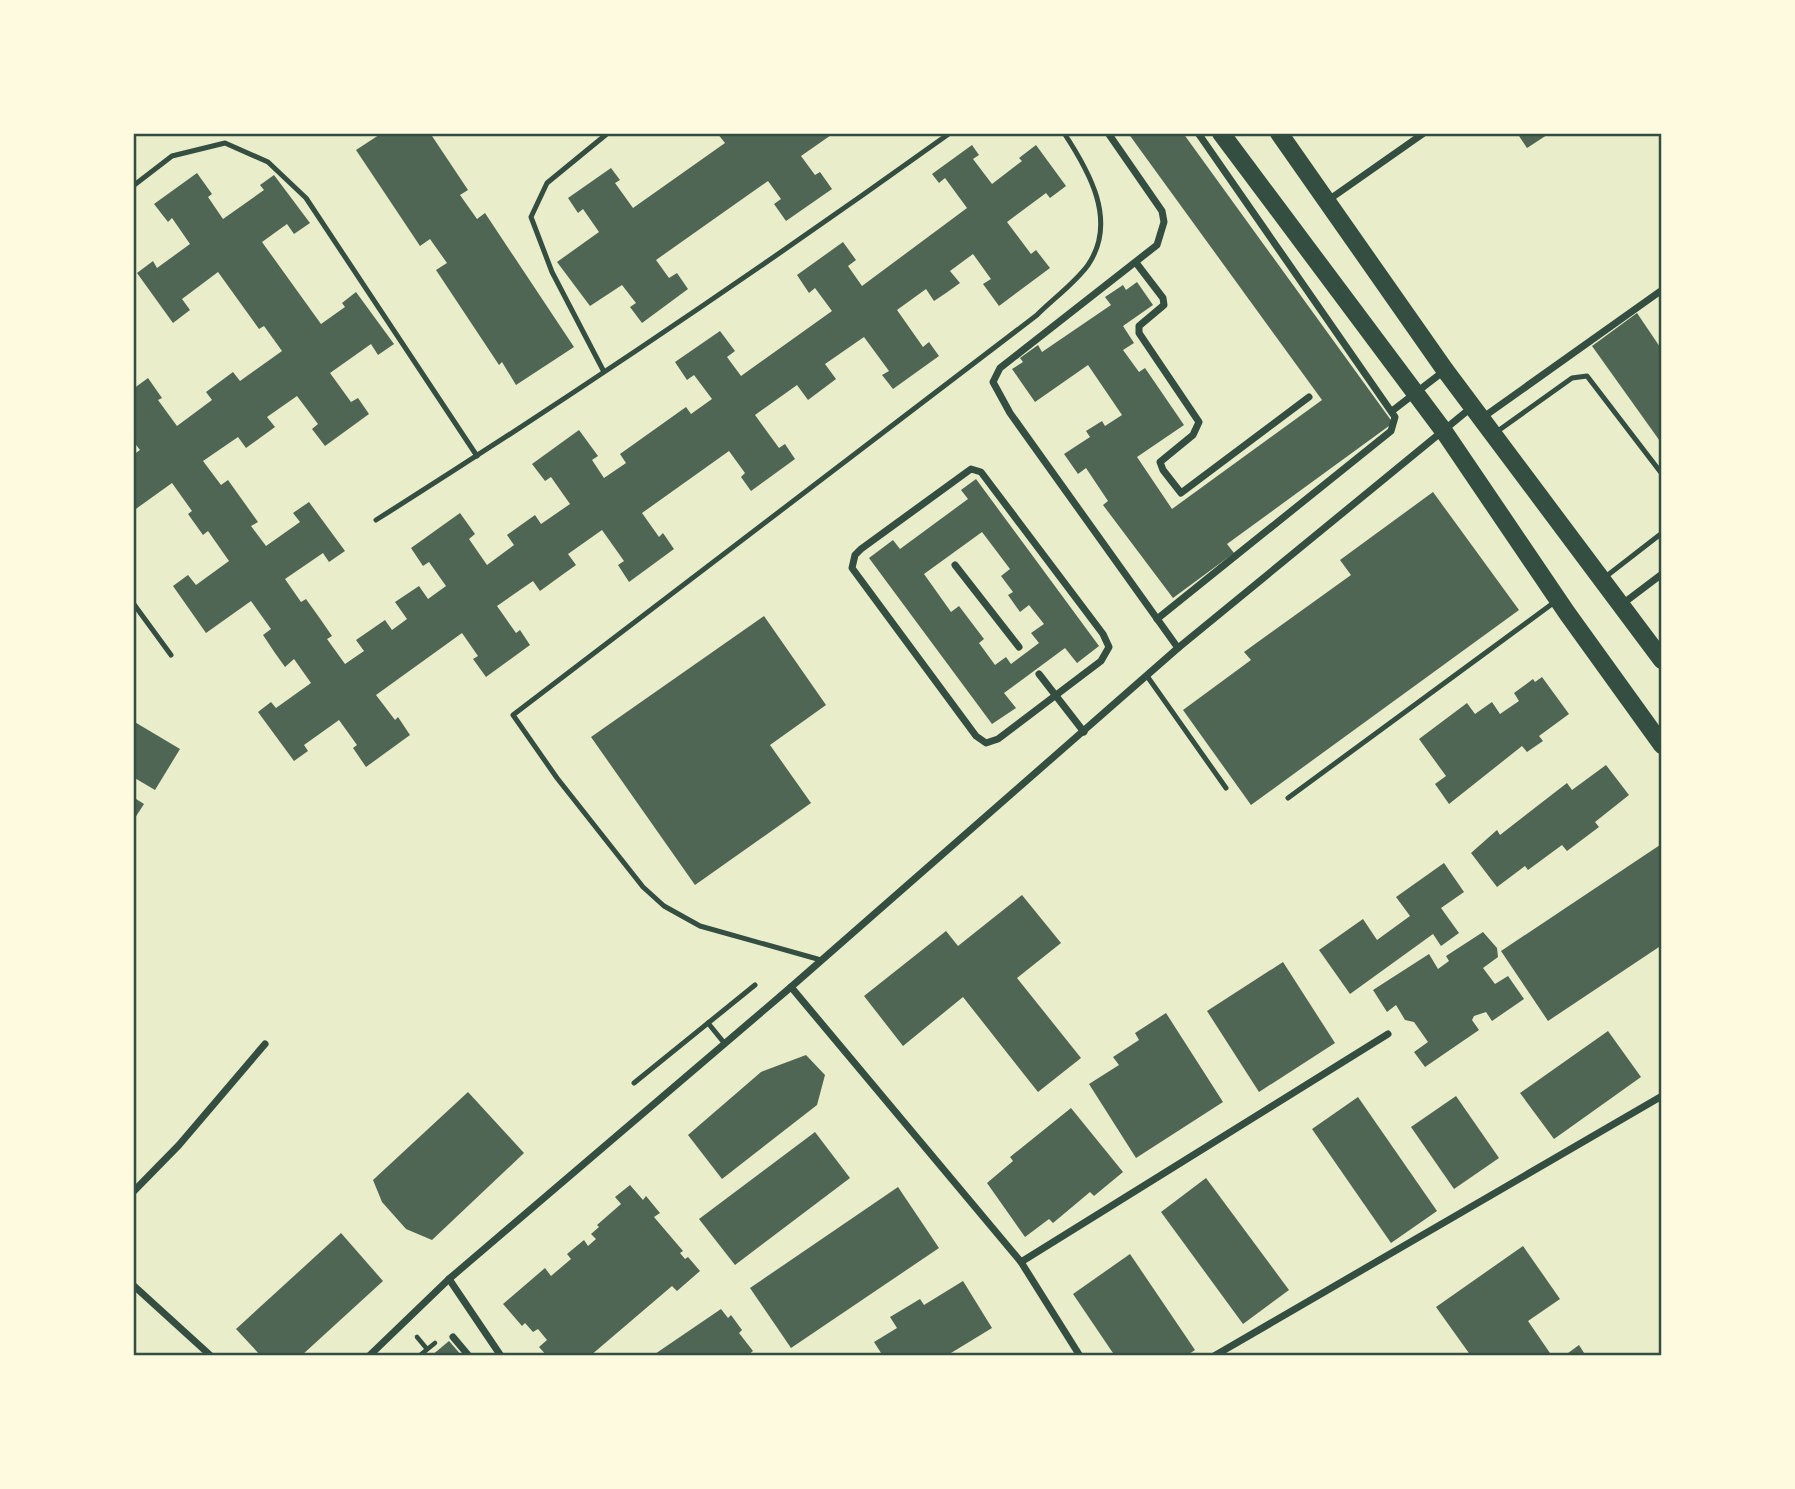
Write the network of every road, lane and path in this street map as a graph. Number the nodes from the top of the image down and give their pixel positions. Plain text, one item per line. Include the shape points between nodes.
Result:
1 (608, 133) edge
2 (950, 133) edge
3 (1065, 133) edge
4 (1108, 133) edge
5 (1198, 133) edge
6 (1221, 133) edge
7 (1279, 133) edge
8 (1424, 133) edge
9 (133, 186) edge
10 (1326, 201) junction
11 (1137, 264) junction
12 (1662, 290) edge
13 (603, 370) junction
14 (1446, 370) junction
15 (1416, 394) junction
16 (1309, 397) dead end
17 (1392, 411) junction
18 (1477, 413) junction
19 (1443, 430) junction
20 (1493, 435) junction
21 (477, 456) junction
22 (1662, 474) edge
23 (376, 520) dead end
24 (1662, 533) edge
25 (955, 565) dead end
26 (1662, 574) edge
27 (1602, 580) junction
28 (1558, 600) junction
29 (133, 603) edge
30 (1621, 605) junction
31 (1157, 619) junction
32 (1019, 647) dead end
33 (1178, 648) junction
34 (171, 654) dead end
35 (1662, 660) edge
36 (1039, 674) dead end
37 (1147, 676) junction
38 (1056, 695) junction
39 (1084, 732) junction
40 (1662, 745) edge
41 (1226, 788) dead end
42 (1288, 798) dead end
43 (821, 960) junction
44 (755, 985) dead end
45 (791, 987) junction
46 (708, 1023) junction
47 (1388, 1034) dead end
48 (265, 1044) dead end
49 (725, 1044) junction
50 (634, 1083) dead end
51 (1662, 1096) edge
52 (133, 1192) edge
53 (1021, 1262) junction
54 (449, 1279) junction
55 (133, 1285) edge
56 (453, 1337) dead end
57 (211, 1356) edge
58 (369, 1356) edge
59 (469, 1356) edge
60 (501, 1356) edge
61 (1080, 1356) edge
62 (1214, 1356) edge

1 - 13 lane via 547,183 531,217 552,272
2 - 13 lane
3 - 43 lane via 1096,191 1101,234 1088,265 1037,315 513,715 643,887 664,906 700,926
4 - 11 street via 1162,211 1164,222 1157,245
5 - 17 street
6 - 15 main road
7 - 10 main road
8 - 10 street
9 - 21 lane via 172,156 225,143 268,162 306,198
10 - 14 main road
11 - 16 street via 1164,305 1139,326 1139,333 1199,422 1193,435 1160,462 1181,493
11 - 31 street via 1000,368 993,382 1003,403
12 - 18 street
13 - 21 lane
14 - 15 street
14 - 18 main road
15 - 17 street
15 - 19 main road
17 - 31 street via 1391,431
18 - 19 street
18 - 20 main road
19 - 28 main road
19 - 33 street
20 - 22 lane via 1572,378 1587,376
20 - 27 main road
21 - 23 lane
24 - 27 lane
25 - 32 street
26 - 30 street
27 - 30 main road
28 - 40 main road
28 - 42 lane
29 - 34 lane
30 - 35 main road
31 - 33 street
33 - 37 street
36 - 38 street
37 - 39 street
37 - 41 lane
38 - 38 street via 1101,661 1108,641 977,469 855,555 852,568 856,576 981,740 998,739
38 - 39 street
39 - 43 street
43 - 45 street
44 - 46 lane
45 - 49 street
45 - 53 street
46 - 49 lane
46 - 50 lane
47 - 53 street
48 - 52 street
49 - 54 street
51 - 62 street
53 - 61 street
54 - 58 street
54 - 60 street
55 - 57 street
56 - 59 street

